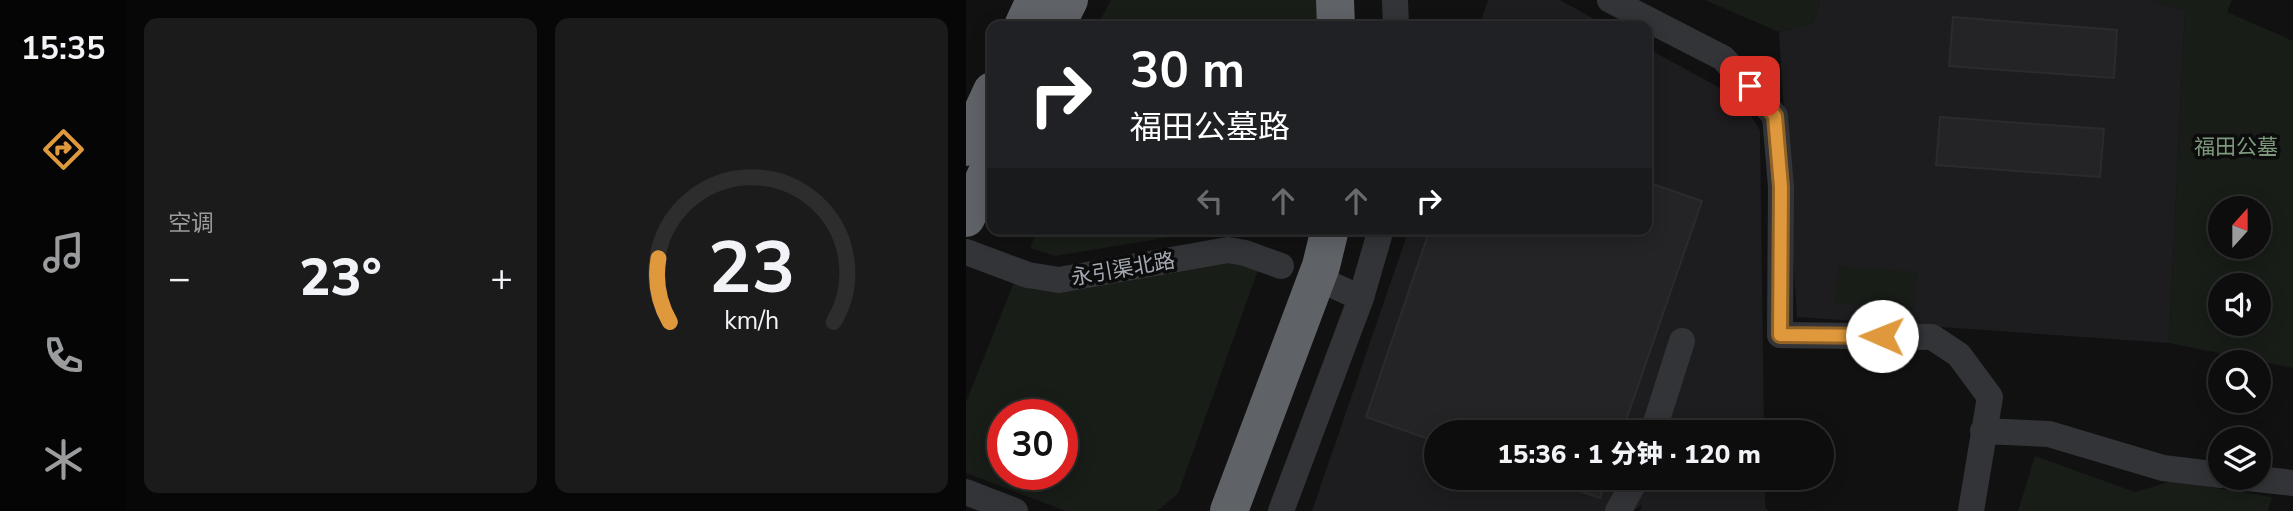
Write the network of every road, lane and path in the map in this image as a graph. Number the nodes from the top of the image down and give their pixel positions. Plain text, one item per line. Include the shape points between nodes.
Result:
1 (1035, 0) edge
2 (1069, 0) edge
3 (1335, 0) edge
4 (1395, 0) edge
5 (1611, 0) edge
6 (1025, 21) edge
7 (1058, 21) edge
8 (1336, 21) edge
9 (1396, 21) edge
10 (1652, 21) edge
11 (1652, 21) edge
12 (987, 102) edge
13 (966, 146) edge
14 (987, 173) edge
15 (987, 193) edge
16 (966, 218) edge
17 (1304, 235) edge
18 (1329, 235) edge
19 (1379, 235) edge
20 (966, 252) edge
21 (1281, 266) dead end
22 (1330, 284) dead end
23 (1361, 298) junction
24 (1682, 341) dead end
25 (1657, 420) edge
26 (1983, 431) junction
27 (2208, 473) edge
28 (2271, 481) edge
29 (2293, 483) edge
30 (1630, 490) edge
31 (966, 492) edge
32 (1015, 511) edge
33 (1208, 511) edge
34 (1228, 511) edge
35 (1281, 511) edge
36 (1618, 511) edge
37 (1972, 511) edge

1 - 6 highway
2 - 7 highway
3 - 8 highway
4 - 9 street
5 - 10 street
11 - 26 street via 1723,58 1775,116 1781,187 1780,335 1932,337 1959,355 1990,397
12 - 13 highway
14 - 16 highway
15 - 16 highway
17 - 33 highway via 1290,289
18 - 34 highway via 1321,266
19 - 23 street
20 - 21 street, 永引渠北路 via 1028,275 1059,280 1228,250
22 - 23 street
23 - 35 street
24 - 25 street
26 - 27 street via 2049,434 2163,468
26 - 37 street
28 - 29 street
30 - 36 street
31 - 32 street

